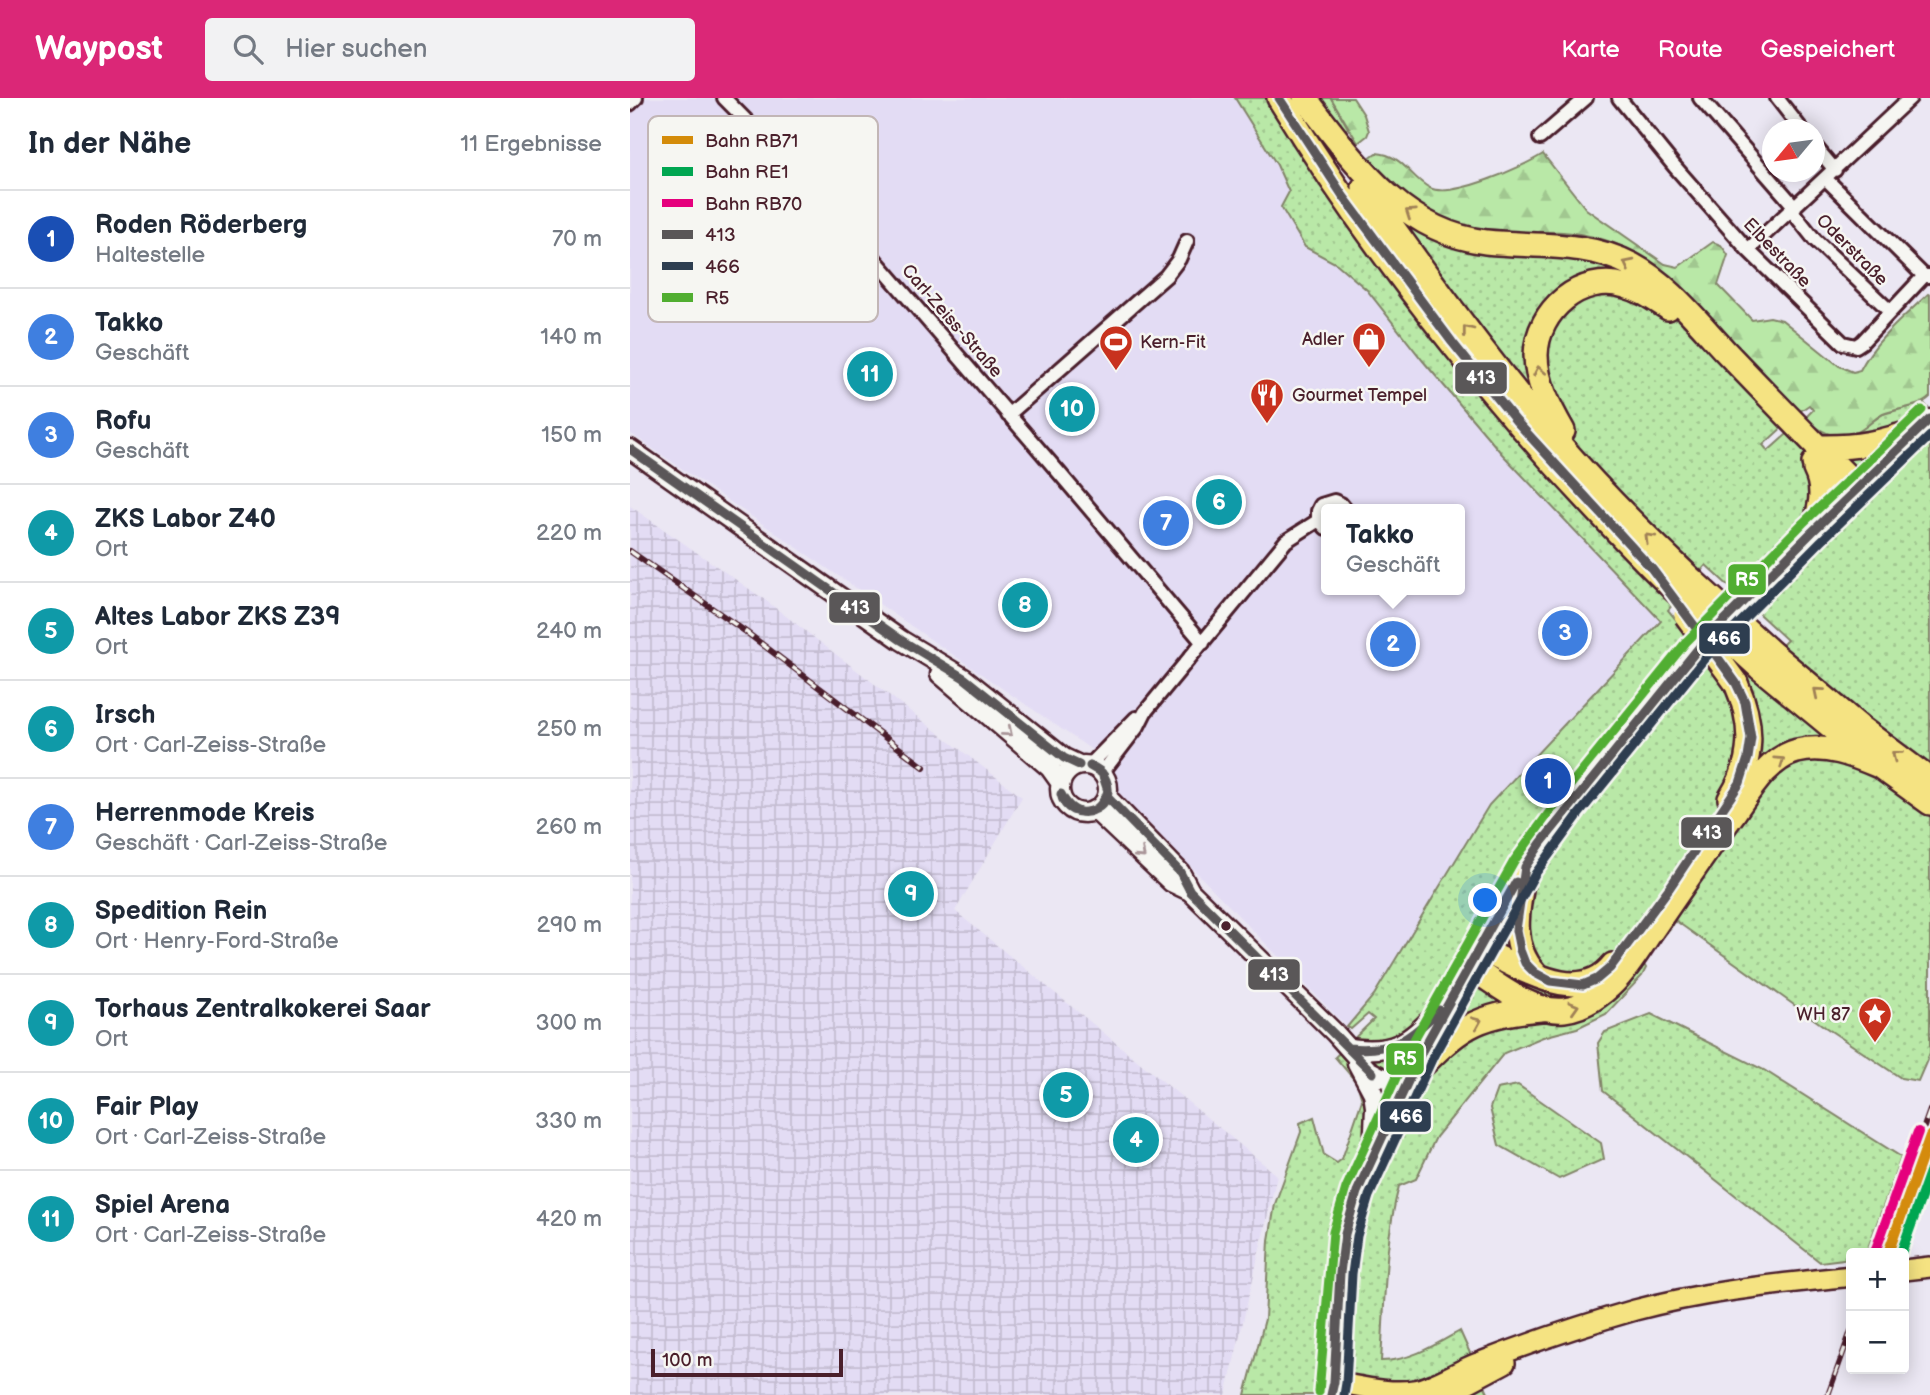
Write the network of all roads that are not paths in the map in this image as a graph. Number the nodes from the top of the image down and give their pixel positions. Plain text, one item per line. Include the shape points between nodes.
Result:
1 (636, 98) edge
2 (724, 98) edge
3 (1279, 98) edge
4 (1305, 98) edge
5 (1586, 98) edge
6 (1619, 98) edge
7 (1700, 98) edge
8 (1777, 98) edge
9 (1910, 98) edge
10 (630, 104) edge
11 (742, 116) edge
12 (1793, 119) edge
13 (1540, 138) dead end
14 (1327, 143) junction
15 (1825, 164) edge
16 (1831, 175) junction
17 (1357, 185) junction
18 (1793, 209) junction
19 (1187, 241) dead end
20 (1748, 250) junction
21 (878, 263) edge
22 (1927, 276) edge
23 (1889, 311) junction
24 (1008, 415) junction
25 (1924, 424) edge
26 (630, 449) edge
27 (1813, 452) junction
28 (1852, 493) junction
29 (1605, 495) junction
30 (1324, 504) edge
31 (1340, 504) edge
32 (1321, 525) edge
33 (1812, 532) junction
34 (1683, 593) junction
35 (901, 640) junction
36 (1203, 643) junction
37 (1767, 661) junction
38 (1880, 766) junction
39 (1090, 768) junction
40 (1930, 780) edge
41 (1060, 782) junction
42 (1930, 803) edge
43 (1101, 804) junction
44 (1525, 867) junction
45 (1474, 957) junction
46 (1535, 973) junction
47 (1448, 1002) junction
48 (1544, 1009) junction
49 (1349, 1048) junction
50 (1407, 1081) junction
51 (1373, 1156) junction
52 (1930, 1267) edge
53 (1909, 1269) edge
54 (1846, 1276) edge
55 (1588, 1324) junction
56 (1333, 1388) edge
57 (1446, 1395) edge

1 - 10 street
2 - 11 street, Carl-Zeiss-Straße
3 - 14 highway
4 - 14 highway
5 - 13 street
6 - 20 street, Elbestraße
7 - 18 street, Oderstraße
8 - 12 street
9 - 16 street
14 - 17 highway
15 - 16 street
16 - 18 street
16 - 22 street
27 -> 17 highway via 1679,302 1634,266 1580,247 1460,237 1433,228
29 -> 17 highway via 1466,329
17 - 34 highway via 1437,323 1516,421 1652,569
18 - 20 street
18 - 23 street, Oderstraße via 1815,240
19 - 24 street via 1166,276
20 - 23 street, Elbestraße via 1843,343 1856,346 1862,342
21 - 24 street, Carl-Zeiss-Straße
22 - 23 street, Elbestraße
24 - 36 street, Carl-Zeiss-Straße
25 - 27 highway via 1883,442
25 - 28 street
26 - 35 street
27 - 28 highway
29 -> 27 highway via 1552,411 1536,356 1542,327 1555,306 1584,287 1623,285 1671,310
27 - 33 highway via 1822,496
28 - 33 main road
34 -> 29 highway
30 - 31 street
32 - 36 street via 1286,541
33 - 44 main road via 1696,650
34 - 37 highway, bridge
34 - 46 highway, bridge via 1736,683 1748,717 1751,738 1740,783 1610,968 1583,985
35 - 39 street via 964,678 1064,758
35 -> 41 street via 1050,768
36 - 39 street via 1138,726
37 - 38 highway
40 -> 37 highway
38 - 42 highway
48 -> 38 highway via 1580,1006 1617,979 1752,786 1779,760 1813,748 1849,753
39 - 41 street via 1067,771
39 - 43 street via 1108,784
41 - 43 street via 1060,795 1067,806 1080,813
43 - 49 street via 1180,872 1191,891
44 - 45 main road
44 - 46 highway via 1517,940 1525,963
45 - 46 highway
45 - 47 main road
45 - 48 highway via 1520,998
47 - 49 street via 1398,1045 1373,1051
47 - 50 main road
50 -> 48 highway via 1470,1024 1498,1014
49 - 50 street via 1368,1070
49 - 51 street via 1373,1093
50 - 51 main road
51 - 56 main road via 1345,1234
52 - 53 main road
54 - 55 main road via 1704,1295
55 - 56 main road via 1412,1390
55 - 57 main road

